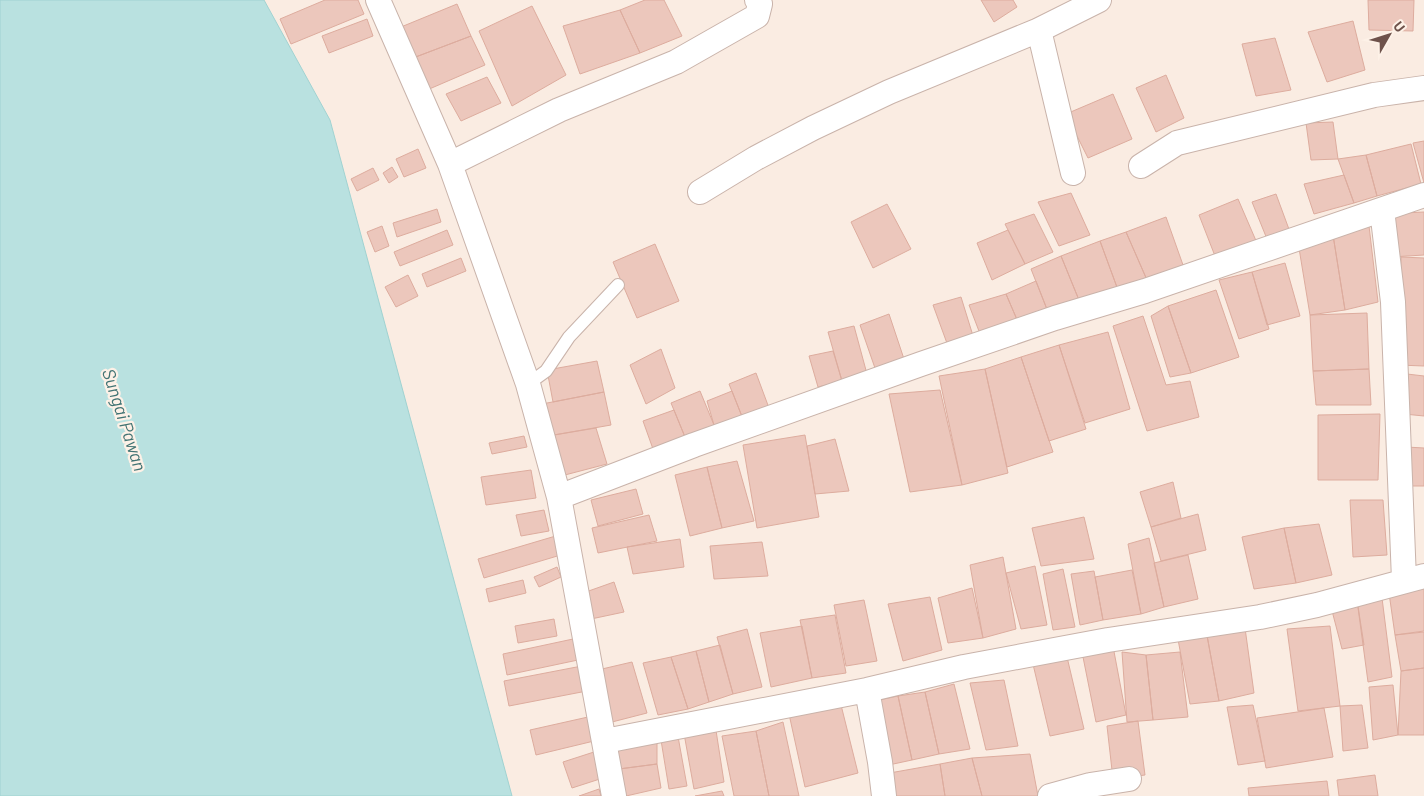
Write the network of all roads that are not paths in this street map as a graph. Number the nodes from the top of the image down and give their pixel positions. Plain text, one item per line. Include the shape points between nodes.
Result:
1 (378, 0) edge
2 (757, 0) edge
3 (1099, 0) edge
4 (1039, 30) junction
5 (1424, 88) edge
6 (450, 164) junction
7 (1141, 166) dead end
8 (1073, 173) dead end
9 (700, 192) dead end
10 (1424, 195) edge
11 (1382, 210) junction
12 (618, 285) dead end
13 (528, 384) junction
14 (559, 497) junction
15 (1414, 578) edge
16 (867, 690) junction
17 (605, 741) junction
18 (1129, 779) dead end
19 (614, 796) edge
20 (884, 796) edge
21 (1050, 796) edge

1 - 6 street
2 - 6 street via 760,4 756,16 676,62 559,110
3 - 4 street
4 - 8 street
4 - 9 street via 889,92 813,128
5 - 7 street via 1374,95 1178,143
6 - 13 street
10 - 11 street
11 - 14 street via 912,367
11 - 15 street via 1393,302
12 - 13 lane via 569,337 546,371
13 - 14 street
14 - 17 street
15 - 16 street via 1270,615 1098,642 964,667
16 - 17 street
16 - 20 street
17 - 19 street
18 - 21 street

